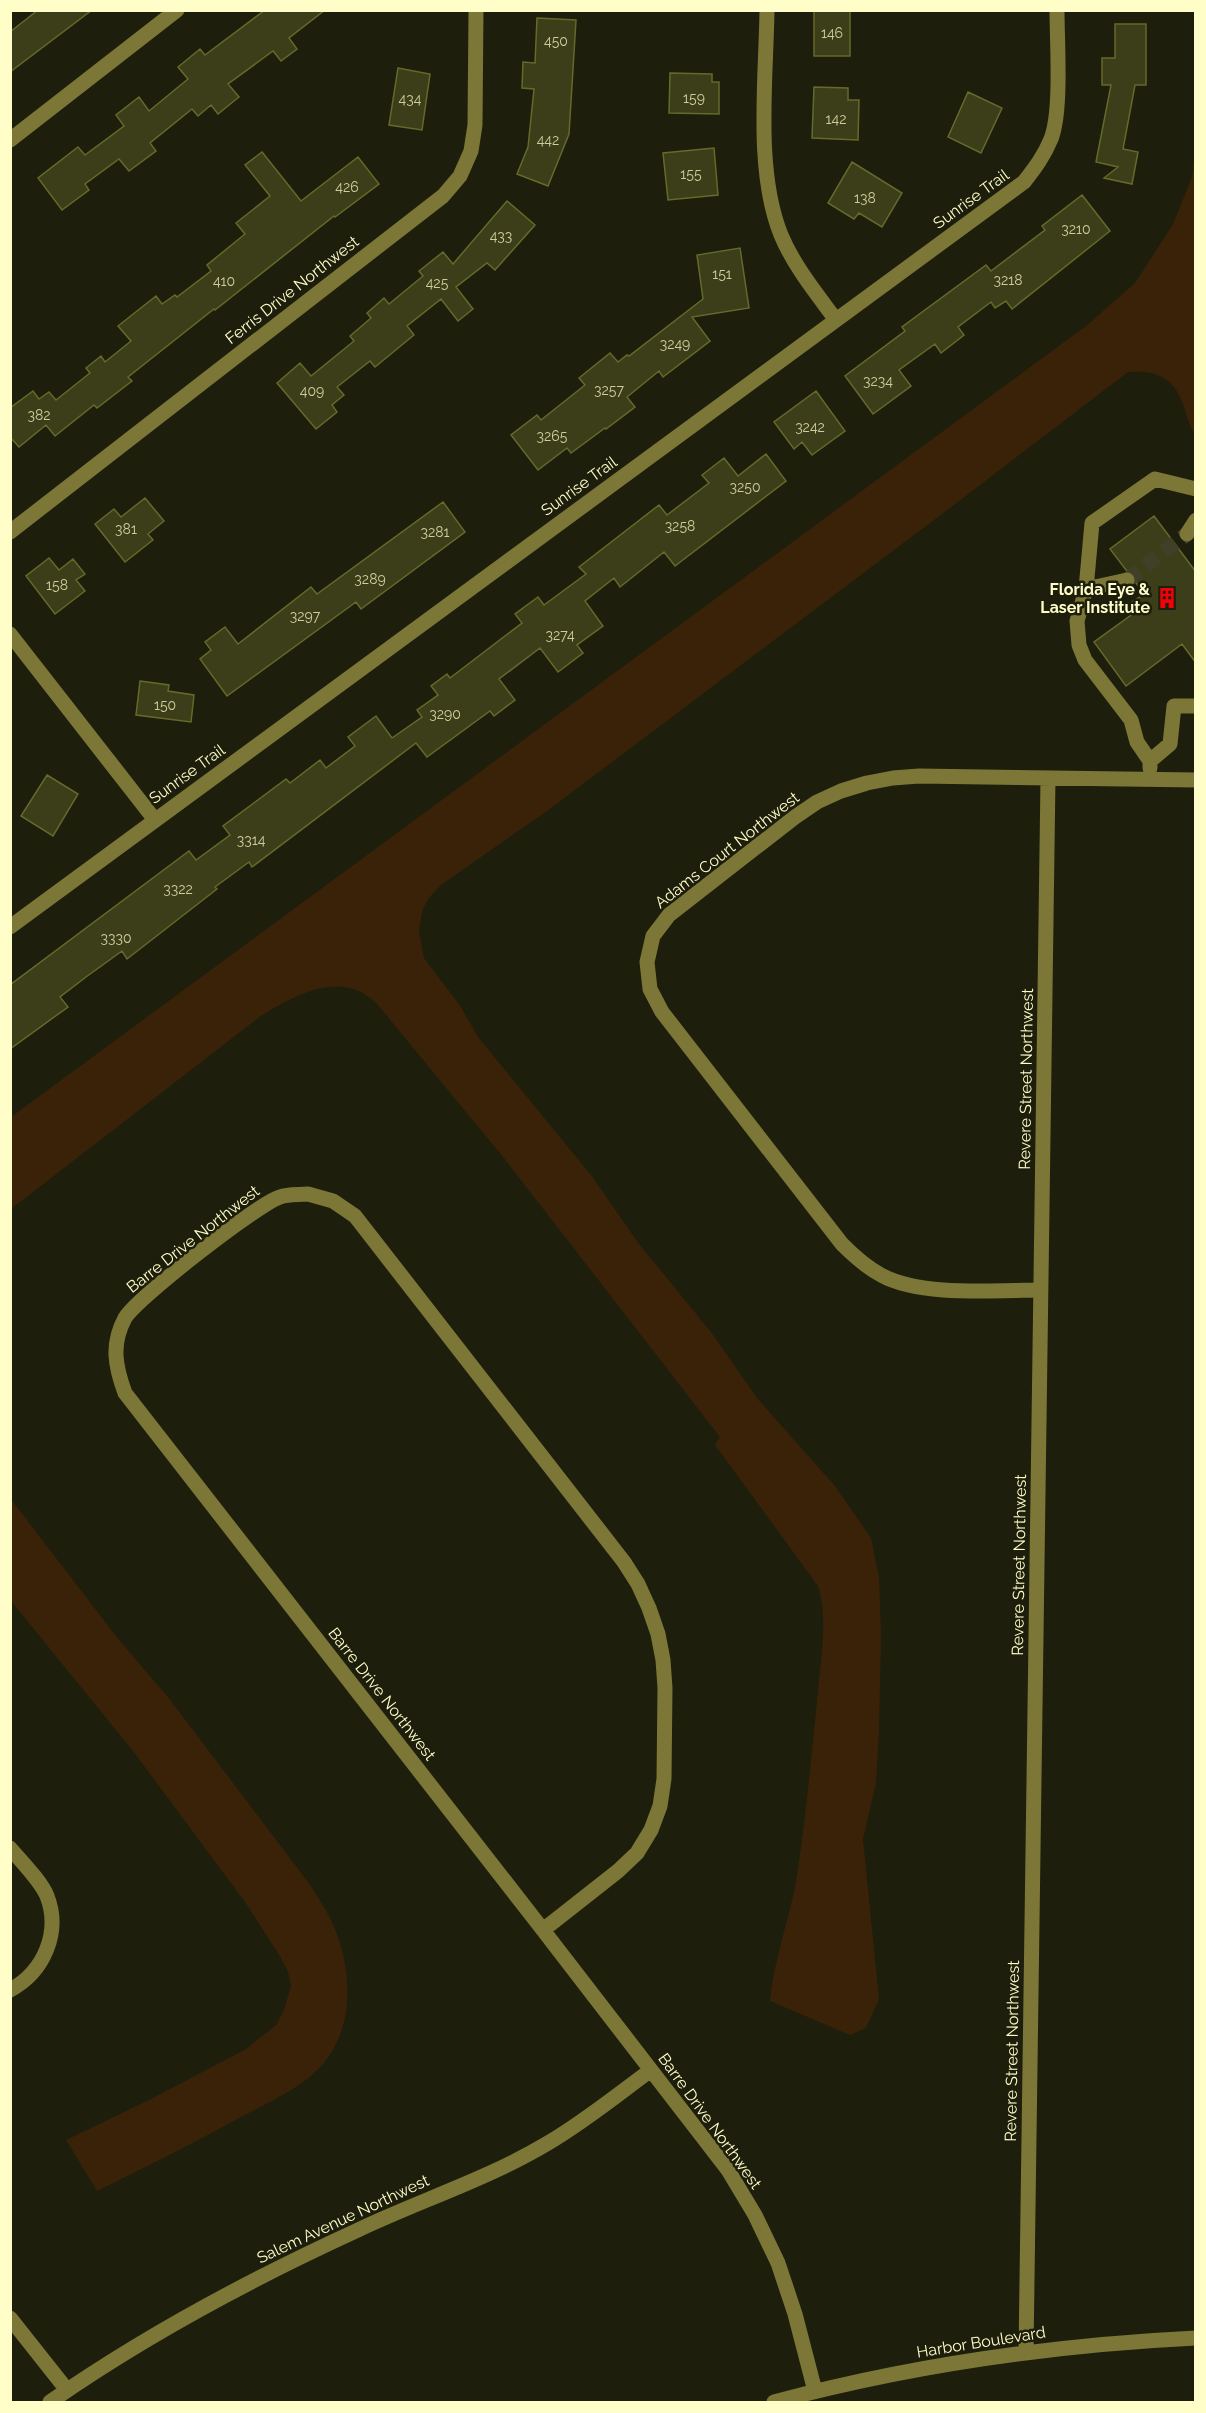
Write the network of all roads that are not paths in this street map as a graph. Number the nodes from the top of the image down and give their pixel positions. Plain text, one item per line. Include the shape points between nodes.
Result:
1 (177, 10) edge
2 (476, 10) edge
3 (767, 10) edge
4 (1057, 10) edge
5 (10, 140) edge
6 (836, 320) junction
7 (1196, 489) edge
8 (1196, 520) edge
9 (10, 532) edge
10 (1187, 534) tunnel mouth
11 (1127, 580) tunnel mouth
12 (1086, 589) junction
13 (10, 634) edge
14 (1196, 706) edge
15 (1150, 761) junction
16 (1048, 778) junction
17 (1151, 779) junction
18 (1196, 780) edge
19 (155, 820) junction
20 (10, 927) edge
21 (1041, 1290) junction
22 (10, 1848) edge
23 (543, 1930) junction
24 (10, 1990) edge
25 (651, 2070) junction
26 (10, 2318) edge
27 (1196, 2338) edge
28 (1026, 2352) junction
29 (67, 2390) junction
30 (814, 2391) junction
31 (50, 2403) edge
32 (774, 2403) edge

1 - 5 street
2 - 9 street, Ferris Drive Northwest via 475,125 471,151 460,176 443,195
3 - 6 street via 765,157 773,209 793,259
4 - 6 street, Sunrise Trail via 1056,111 1052,137 1041,161 1024,182
6 - 19 street, Sunrise Trail
7 - 12 street via 1155,479 1092,523
8 - 10 street
11 - 12 street
12 - 15 street via 1077,621 1079,645 1085,660 1131,720 1137,742
13 - 19 street
14 - 15 street via 1174,706 1170,744
15 - 17 street
16 - 17 street, Adams Court Northwest
16 - 21 street, Revere Street Northwest
16 - 21 street, Adams Court Northwest via 893,778 825,799 795,816 669,915 653,936 647,962 650,989 662,1012 842,1244 861,1262 909,1286
17 - 18 street, Adams Court Northwest
19 - 20 street, Sunrise Trail
21 - 28 street, Revere Street Northwest
22 - 24 street via 46,1895 53,1921 49,1948 36,1970
23 - 23 street, Barre Drive Northwest via 637,1853 660,1806 665,1688 658,1634 649,1608 624,1562 355,1216 333,1201 308,1194 280,1197 257,1209 137,1304 126,1317 116,1341 116,1368 125,1393
23 - 25 street, Barre Drive Northwest
25 - 29 street, Salem Avenue Northwest via 548,2144 256,2279
25 - 30 street, Barre Drive Northwest via 728,2170 767,2239 795,2314
26 - 29 street
27 - 28 street, Harbor Boulevard
28 - 30 street, Harbor Boulevard
29 - 31 street, Salem Avenue Northwest
30 - 32 street, Harbor Boulevard

